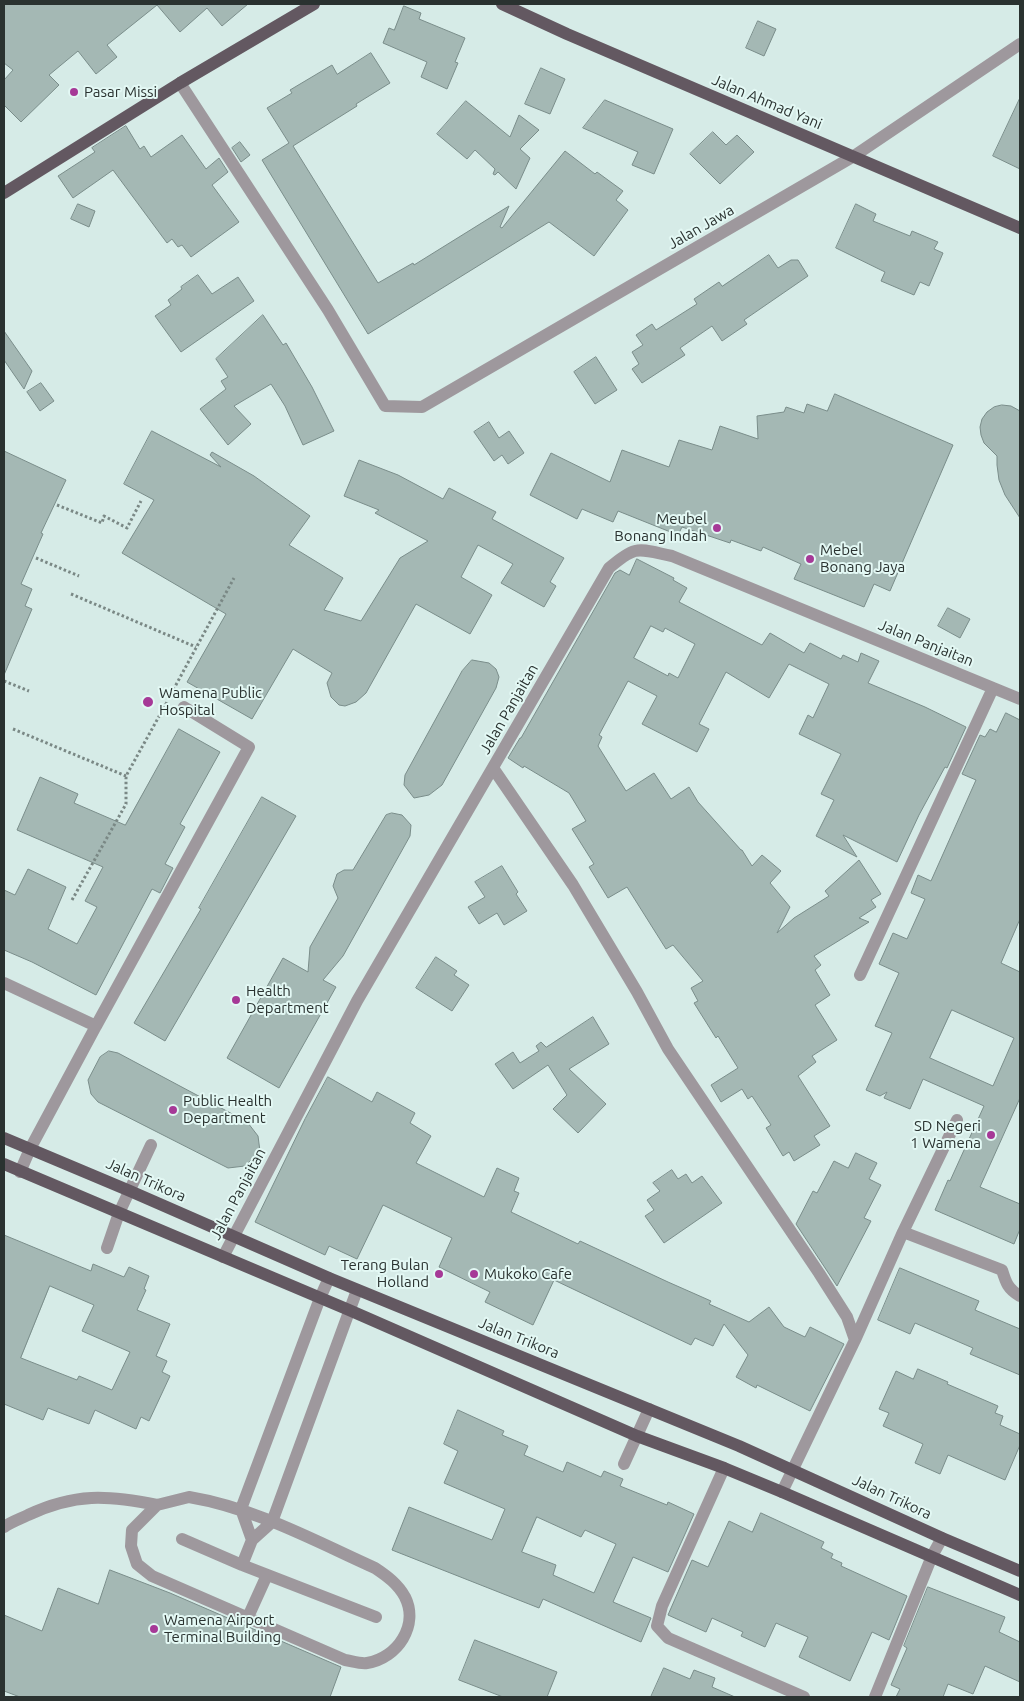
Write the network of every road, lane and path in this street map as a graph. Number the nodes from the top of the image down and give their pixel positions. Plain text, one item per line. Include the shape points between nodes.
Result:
1 (314, 4) edge
2 (502, 4) edge
3 (1020, 44) edge
4 (180, 83) junction
5 (854, 156) junction
6 (4, 193) edge
7 (1020, 228) edge
8 (142, 501) dead end
9 (57, 505) dead end
10 (36, 558) dead end
11 (79, 576) dead end
12 (234, 578) dead end
13 (71, 594) dead end
14 (196, 648) junction
15 (4, 681) edge
16 (993, 688) junction
17 (29, 691) dead end
18 (1020, 698) edge
19 (184, 707) dead end
20 (12, 729) dead end
21 (493, 768) junction
22 (126, 776) junction
23 (72, 900) dead end
24 (860, 975) dead end
25 (4, 983) edge
26 (96, 1026) junction
27 (958, 1120) dead end
28 (4, 1138) edge
29 (152, 1145) dead end
30 (30, 1148) junction
31 (4, 1164) edge
32 (20, 1172) junction
33 (130, 1190) junction
34 (119, 1213) junction
35 (903, 1232) junction
36 (234, 1237) junction
37 (107, 1248) dead end
38 (223, 1258) junction
39 (329, 1278) junction
40 (357, 1290) junction
41 (1020, 1296) edge
42 (320, 1298) junction
43 (348, 1310) junction
44 (855, 1340) junction
45 (649, 1409) junction
46 (637, 1436) junction
47 (624, 1464) dead end
48 (724, 1468) junction
49 (792, 1469) junction
50 (782, 1492) junction
51 (156, 1504) junction
52 (241, 1509) junction
53 (272, 1522) junction
54 (4, 1528) edge
55 (942, 1538) junction
56 (182, 1539) dead end
57 (252, 1540) junction
58 (932, 1556) junction
59 (242, 1565) junction
60 (1020, 1571) edge
61 (267, 1575) junction
62 (1020, 1595) edge
63 (248, 1617) junction
64 (376, 1617) dead end
65 (804, 1697) edge
66 (875, 1697) edge

1 - 4 main road
2 - 5 main road, Jalan Ahmad Yani
3 - 5 street, Jalan Jawa
4 - 5 street, Jalan Jawa via 328,310 385,406 422,407
4 - 6 main road
5 - 7 main road, Jalan Ahmad Yani
8 - 9 path via 127,528 104,516 102,523
10 - 11 path
12 - 14 path
13 - 14 path
14 - 22 path
15 - 17 path
16 - 18 street, Jalan Panjaitan
16 - 21 street, Jalan Panjaitan via 672,556 637,549 609,568
16 - 24 street
19 - 26 street via 249,747
20 - 22 path
21 - 36 street, Jalan Panjaitan via 357,1001
21 - 44 street via 573,885 668,1049 847,1317
22 - 23 path via 126,804
25 - 26 street
26 - 30 street
27 - 35 street
28 - 30 main road, Jalan Trikora
29 - 33 street
30 - 32 street
30 - 33 main road, Jalan Trikora
31 - 32 main road
32 - 34 main road
33 - 34 street
33 - 36 main road, Jalan Trikora
34 - 37 street
34 - 38 main road
35 - 41 street via 1002,1270 1010,1290
35 - 44 street
36 - 38 street, Jalan Panjaitan
36 - 39 main road, Jalan Trikora
38 - 42 main road
39 - 40 main road, Jalan Trikora
39 - 42 street
40 - 43 street
40 - 45 main road, Jalan Trikora
42 - 43 main road
42 - 52 street
43 - 46 main road
43 - 53 street
44 - 49 street
45 - 46 street
45 - 49 main road, Jalan Trikora
46 - 47 street
46 - 48 main road
48 - 50 main road
48 - 65 street via 662,1606 657,1626 668,1638
49 - 50 street
49 - 55 main road, Jalan Trikora
50 - 58 main road
51 - 52 street via 189,1498
51 - 54 street via 96,1496 50,1505
51 - 63 street via 132,1530 131,1546 137,1564 152,1576
52 - 53 street
52 - 57 street
53 - 57 street
53 - 63 street via 375,1568 393,1580 410,1609 409,1627 404,1639 394,1649 381,1659 366,1663 345,1660
55 - 58 street
55 - 60 main road, Jalan Trikora
56 - 59 street
57 - 59 street
58 - 62 main road
58 - 66 street
59 - 61 street
61 - 63 street
61 - 64 street

